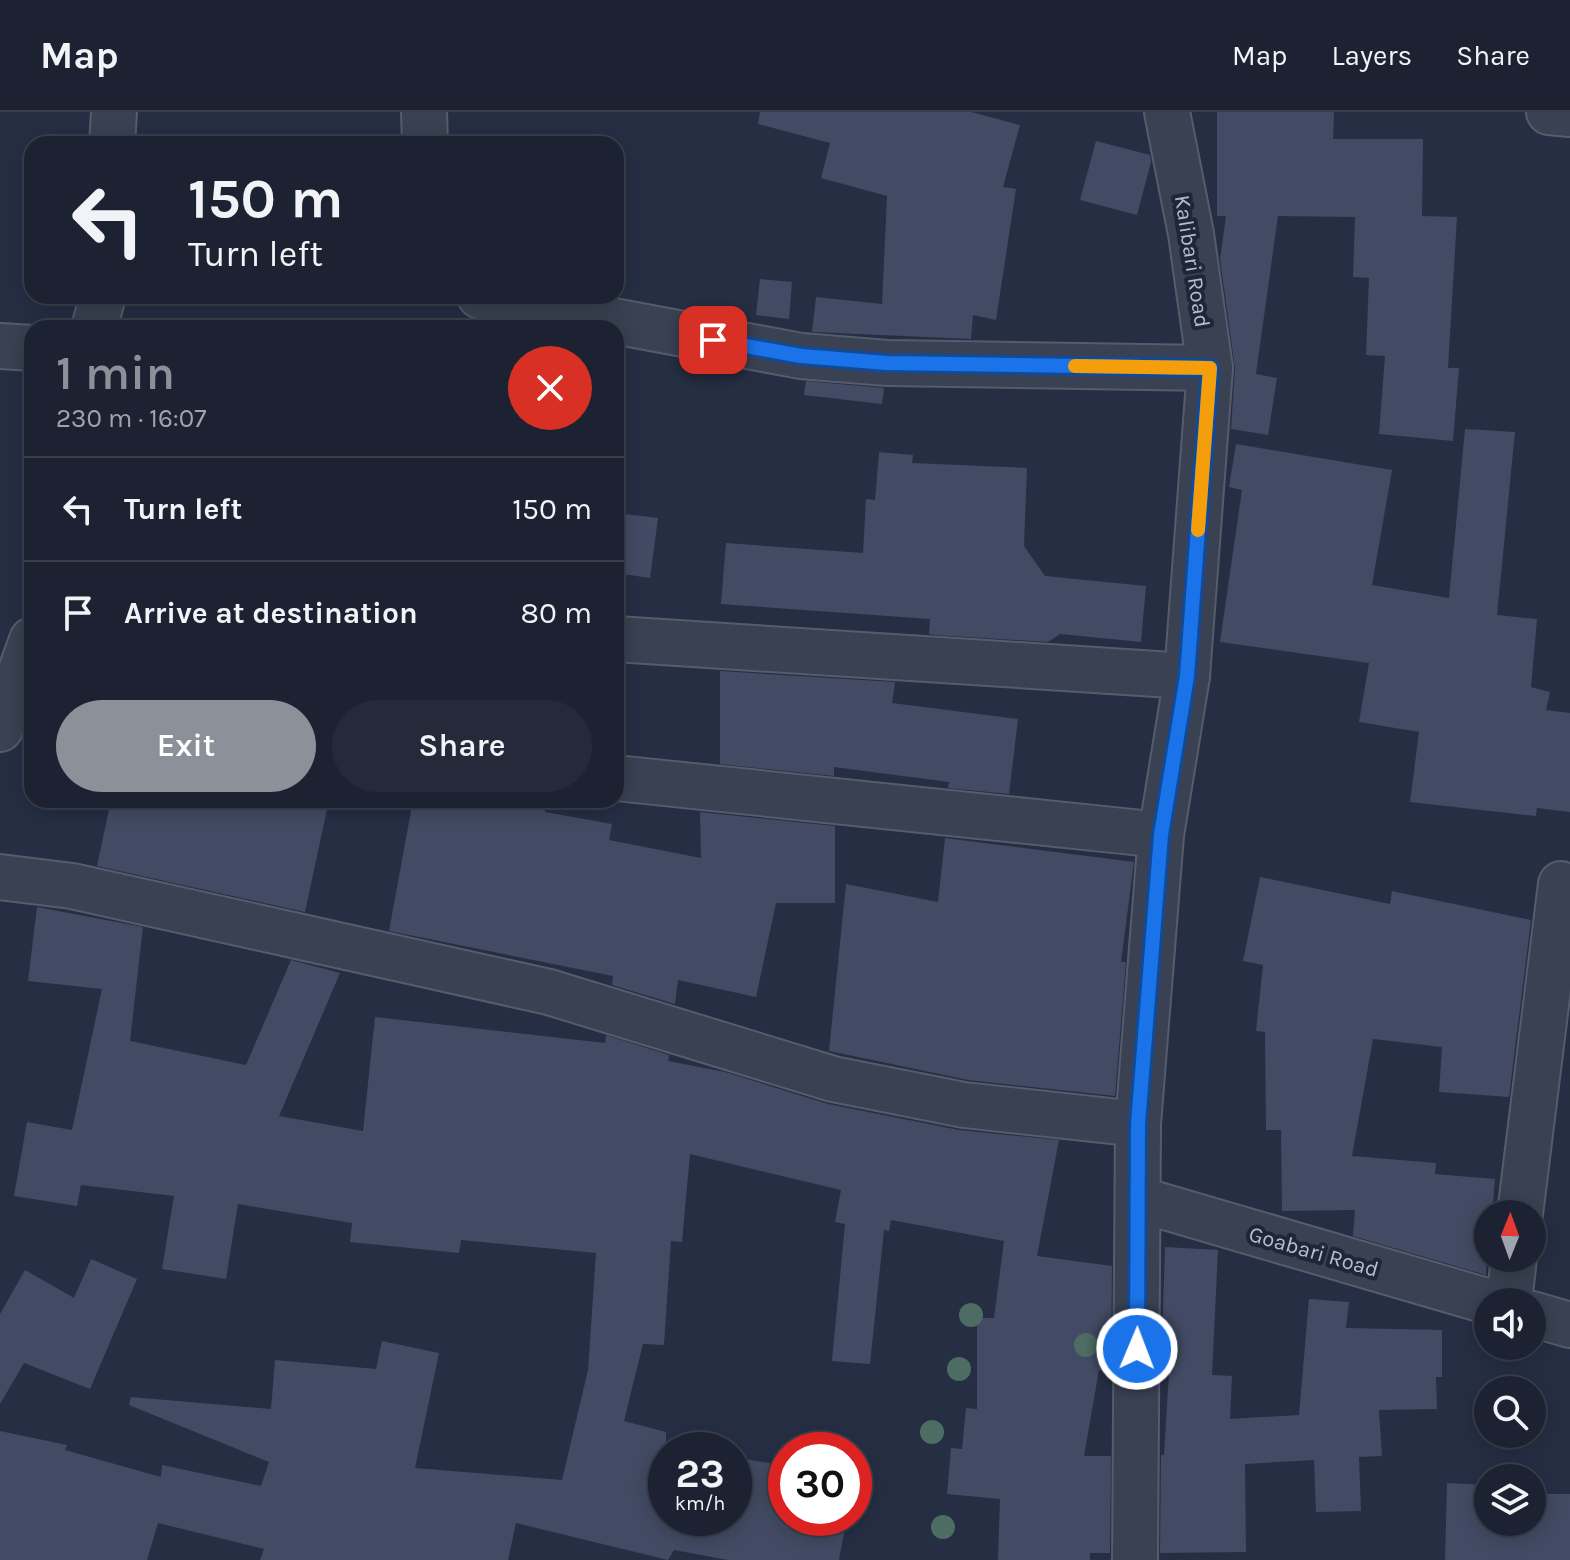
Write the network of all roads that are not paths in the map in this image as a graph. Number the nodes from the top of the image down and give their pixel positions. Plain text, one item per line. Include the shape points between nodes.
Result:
1 (114, 112) edge
2 (424, 112) edge
3 (1167, 112) edge
4 (1549, 112) edge
5 (1570, 114) edge
6 (112, 136) edge
7 (425, 136) edge
8 (523, 304) edge
9 (608, 320) edge
10 (624, 323) edge
11 (0, 346) edge
12 (24, 348) edge
13 (1210, 368) junction
14 (624, 640) edge
15 (24, 643) edge
16 (0, 645) edge
17 (24, 664) edge
18 (1187, 676) junction
19 (0, 729) edge
20 (24, 731) edge
21 (624, 779) edge
22 (1161, 835) junction
23 (0, 877) edge
24 (1561, 884) dead end
25 (1138, 1124) junction
26 (1138, 1199) junction
27 (1522, 1200) edge
28 (1474, 1297) edge
29 (1546, 1318) edge
30 (1570, 1325) edge
31 (1135, 1560) edge

1 - 6 street
2 - 7 street
3 - 13 street, Kalibari Road
4 - 5 street
8 - 9 street
10 - 13 street via 801,356 887,363
11 - 12 street
13 - 18 street, Kalibari Road
14 - 18 street
15 - 16 street
17 - 19 street
18 - 22 street, Kalibari Road
19 - 20 street
21 - 22 street
22 - 25 street, Kalibari Road
23 - 25 street via 72,886 549,992 833,1079 964,1105
24 - 27 street
25 - 26 street, Kalibari Road
26 - 28 street, Goabari Road
26 - 31 street, Kalibari Road
29 - 30 street

